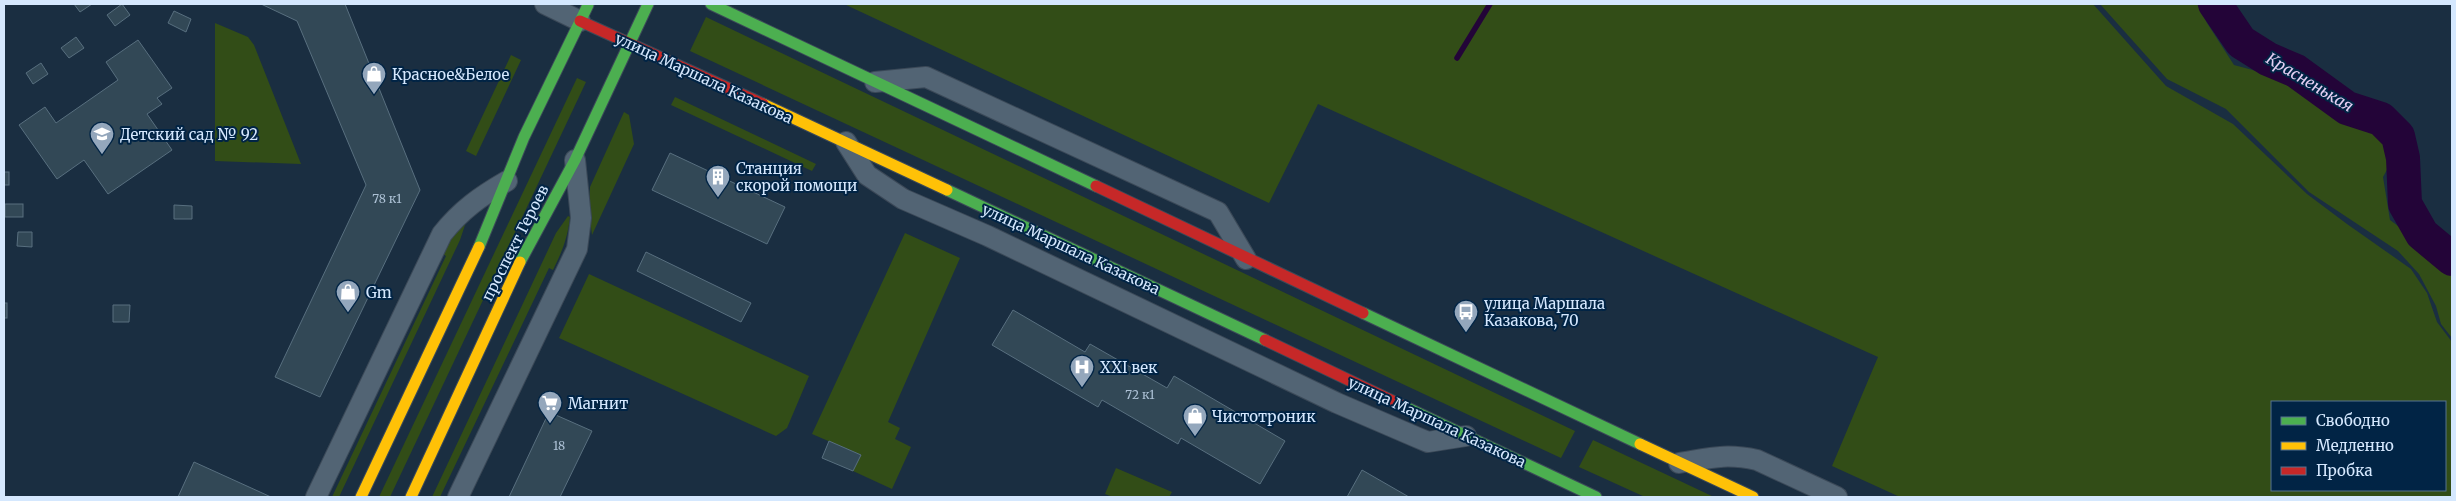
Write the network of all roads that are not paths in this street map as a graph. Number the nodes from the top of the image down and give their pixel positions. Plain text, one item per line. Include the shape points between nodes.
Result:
1 (545, 4) edge
2 (648, 4) edge
3 (711, 4) edge
4 (584, 12) edge
5 (630, 45) junction
6 (873, 82) junction
7 (846, 142) junction
8 (575, 160) junction
9 (508, 181) junction
10 (1246, 259) junction
11 (1466, 436) junction
12 (1679, 463) junction
13 (316, 497) edge
14 (361, 497) edge
15 (411, 497) edge
16 (458, 497) edge
17 (1596, 497) edge
18 (1753, 497) edge
19 (1837, 497) edge

1 - 4 street, улица Маршала Казакова
2 - 5 street, проспект Героев
3 - 6 street
4 - 5 street, улица Маршала Казакова
4 - 9 street, проспект Героев via 524,137
5 - 7 street, улица Маршала Казакова
5 - 8 street, проспект Героев
6 - 10 street
6 - 10 street via 926,76 1218,212
7 - 11 street, улица Маршала Казакова
7 - 11 street via 867,175 903,199 1416,437 1428,442
8 - 15 street, проспект Героев via 530,242
8 - 16 street via 581,218 577,249
9 - 13 street via 476,199 442,234
9 - 14 street, проспект Героев
10 - 12 street
11 - 17 street, улица Маршала Казакова
12 - 18 street
12 - 19 street via 1730,455 1745,457

